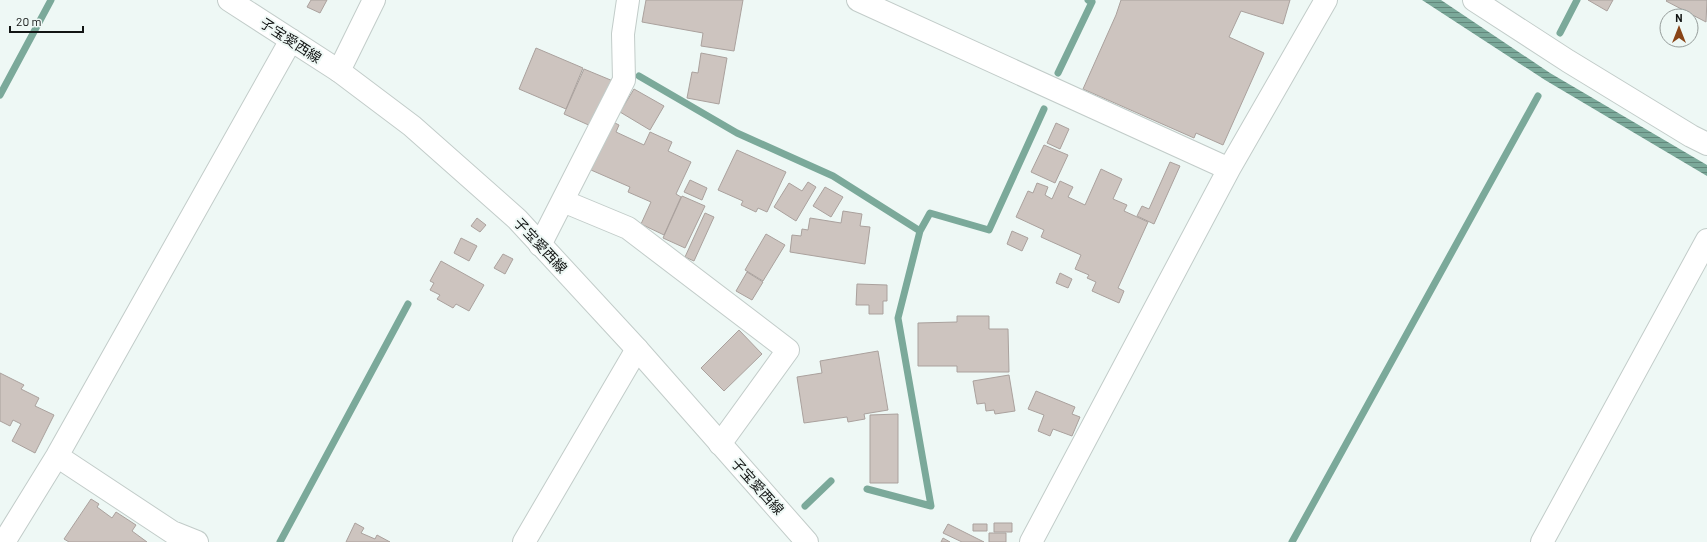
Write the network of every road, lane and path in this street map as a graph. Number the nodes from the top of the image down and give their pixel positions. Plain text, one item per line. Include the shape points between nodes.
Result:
1 (229, 0) edge
2 (374, 0) edge
3 (628, 0) edge
4 (858, 0) edge
5 (1326, 0) edge
6 (1474, 0) edge
7 (292, 40) junction
8 (339, 71) junction
9 (1707, 144) edge
10 (1230, 169) junction
11 (563, 201) junction
12 (1707, 240) edge
13 (540, 245) junction
14 (637, 349) junction
15 (720, 444) junction
16 (57, 456) junction
17 (4, 542) edge
18 (197, 542) edge
19 (524, 542) edge
20 (807, 542) edge
21 (1031, 542) edge
22 (1542, 542) edge

1 - 7 street, 子宝愛西線
2 - 8 street
3 - 11 street via 623,34 624,80
4 - 10 street
5 - 10 street
6 - 9 street via 1568,61
7 - 8 street, 子宝愛西線
7 - 16 street
8 - 13 street, 子宝愛西線 via 412,126 517,219
10 - 21 street
11 - 13 street
11 - 15 street via 628,228 788,350
12 - 22 street
13 - 14 street, 子宝愛西線
14 - 15 street, 子宝愛西線
14 - 19 street
15 - 20 street, 子宝愛西線
16 - 17 street
16 - 18 street via 172,532

